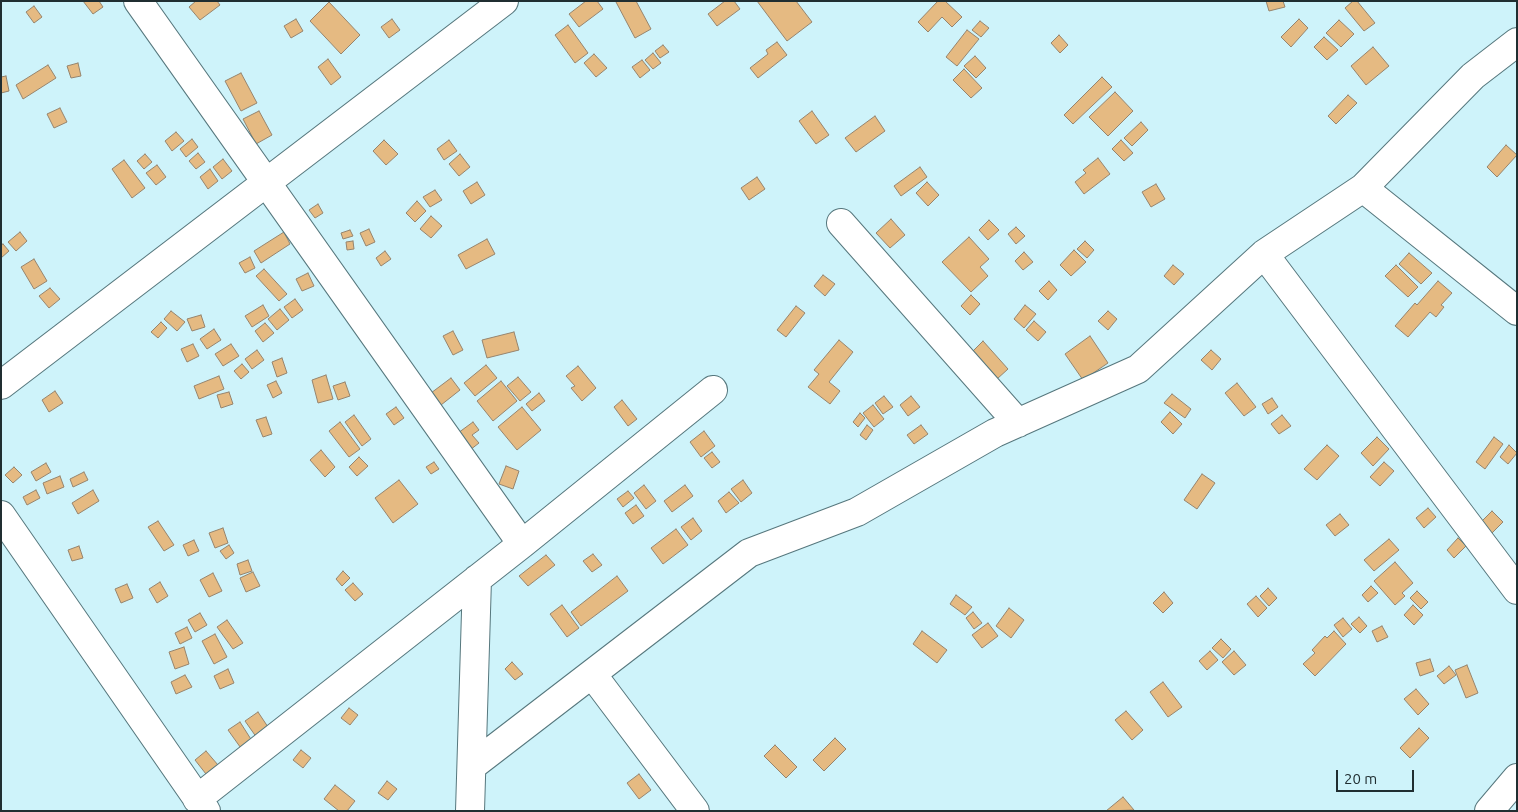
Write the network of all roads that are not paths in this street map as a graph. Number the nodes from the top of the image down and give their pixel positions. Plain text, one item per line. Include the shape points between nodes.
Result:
1 (138, 1) edge
2 (504, 1) edge
3 (1517, 42) edge
4 (267, 182) junction
5 (1363, 188) junction
6 (841, 223) dead end
7 (1264, 254) junction
8 (1517, 311) edge
9 (1, 385) edge
10 (713, 390) dead end
11 (1018, 423) junction
12 (1, 515) edge
13 (522, 544) junction
14 (477, 579) junction
15 (1517, 590) edge
16 (592, 674) junction
17 (472, 766) junction
18 (1517, 778) edge
19 (201, 805) edge
20 (470, 811) edge
21 (695, 811) edge
22 (1489, 811) edge

1 - 4 street
2 - 4 street
3 - 5 street via 1473,76
4 - 9 street
4 - 13 street
5 - 7 street
5 - 8 street
6 - 11 street
7 - 11 street via 1138,369
7 - 15 street
10 - 13 street
11 - 16 street via 857,512 749,553
12 - 19 street
13 - 14 street
14 - 17 street
14 - 19 street
16 - 17 street
16 - 21 street
17 - 20 street
18 - 22 street

